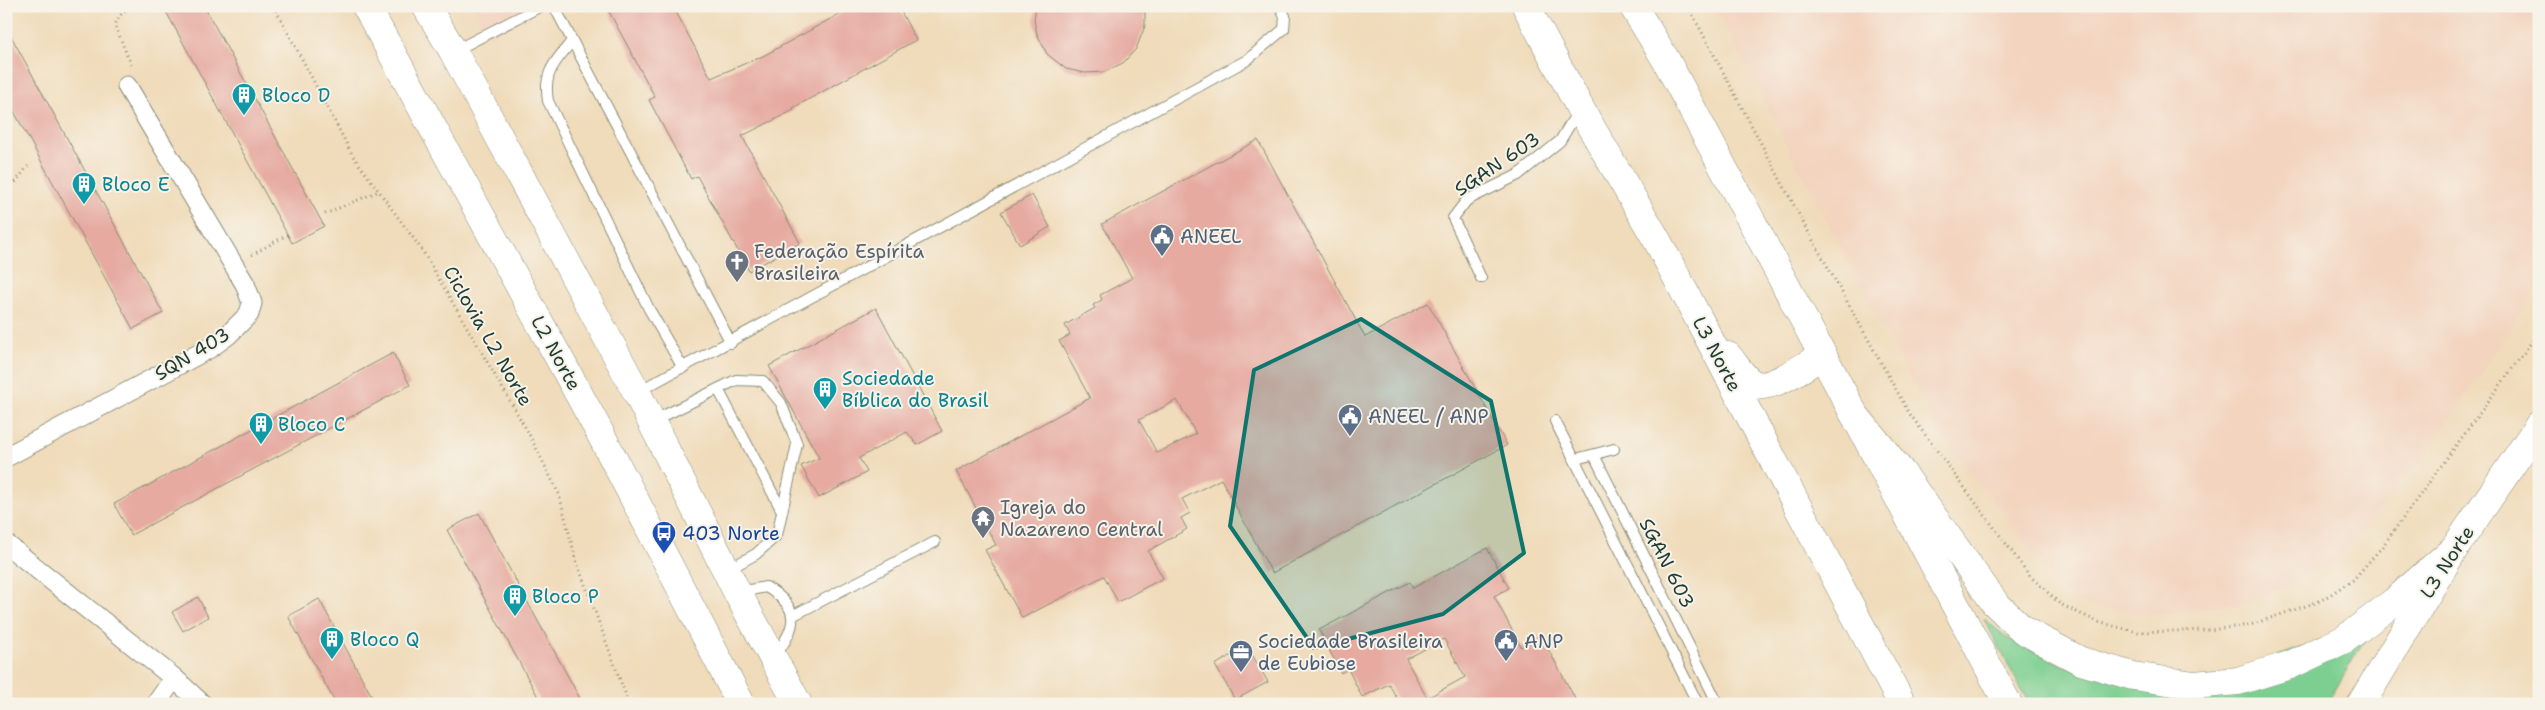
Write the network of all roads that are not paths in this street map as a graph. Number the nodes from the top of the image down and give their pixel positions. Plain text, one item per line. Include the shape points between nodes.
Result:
1 (366, 6) edge
2 (426, 6) edge
3 (541, 6) edge
4 (554, 6) edge
5 (1280, 6) edge
6 (1526, 6) edge
7 (1633, 6) edge
8 (572, 41) junction
9 (453, 51) junction
10 (127, 86) road end
11 (1580, 108) junction
12 (1481, 278) dead end
13 (1705, 331) junction
14 (731, 343) junction
15 (1823, 355) junction
16 (683, 368) junction
17 (718, 388) junction
18 (636, 393) junction
19 (1854, 414) junction
20 (1554, 420) dead end
21 (651, 422) junction
22 (2539, 425) edge
23 (1614, 449) dead end
24 (1594, 455) junction
25 (6, 457) edge
26 (1576, 460) junction
27 (782, 511) junction
28 (935, 542) dead end
29 (6, 544) edge
30 (2454, 549) junction
31 (731, 581) junction
32 (792, 616) junction
33 (773, 658) junction
34 (174, 678) junction
35 (156, 704) edge
36 (202, 704) edge
37 (741, 704) edge
38 (798, 704) edge
39 (1698, 704) edge
40 (1718, 704) edge
41 (1902, 704) edge
42 (2008, 704) edge
43 (2361, 704) edge

1 - 37 main road, L2 Norte via 599,431
2 - 9 main road
3 - 9 lane
4 - 8 lane
5 - 14 lane via 1285,16 1284,29 1247,60
6 - 11 main road, L3 Norte
7 - 15 main road via 1666,60
8 - 14 lane
8 - 16 lane via 548,74 548,101 649,309
9 - 18 main road
10 - 25 street, SQN 403 via 245,284 252,303 249,314 210,348
11 - 12 lane, SGAN 603 via 1560,141 1518,175 1467,200 1452,218
11 - 13 main road, L3 Norte via 1658,242
13 - 15 main road via 1752,383 1765,386
13 - 41 main road, L3 Norte
14 - 16 lane
15 - 19 main road
16 - 18 lane
17 - 21 lane
17 - 27 lane
17 - 27 lane via 736,380 763,381 782,403 797,444
18 - 21 main road
19 - 30 main road via 1902,473 1996,603 2023,630 2081,661 2133,676 2194,685 2238,681 2290,665 2345,639 2395,601
19 - 42 main road
20 - 26 lane, SGAN 603
21 - 31 main road
22 - 30 main road, L3 Norte
23 - 24 lane
24 - 26 lane
24 - 40 lane, SGAN 603
26 - 39 lane, SGAN 603
27 - 31 lane via 777,535
28 - 32 lane
29 - 34 street
30 - 43 main road, L3 Norte
31 - 32 lane via 766,587 782,597
31 - 33 main road
32 - 33 lane via 791,634
33 - 38 main road
34 - 35 street
34 - 36 street

